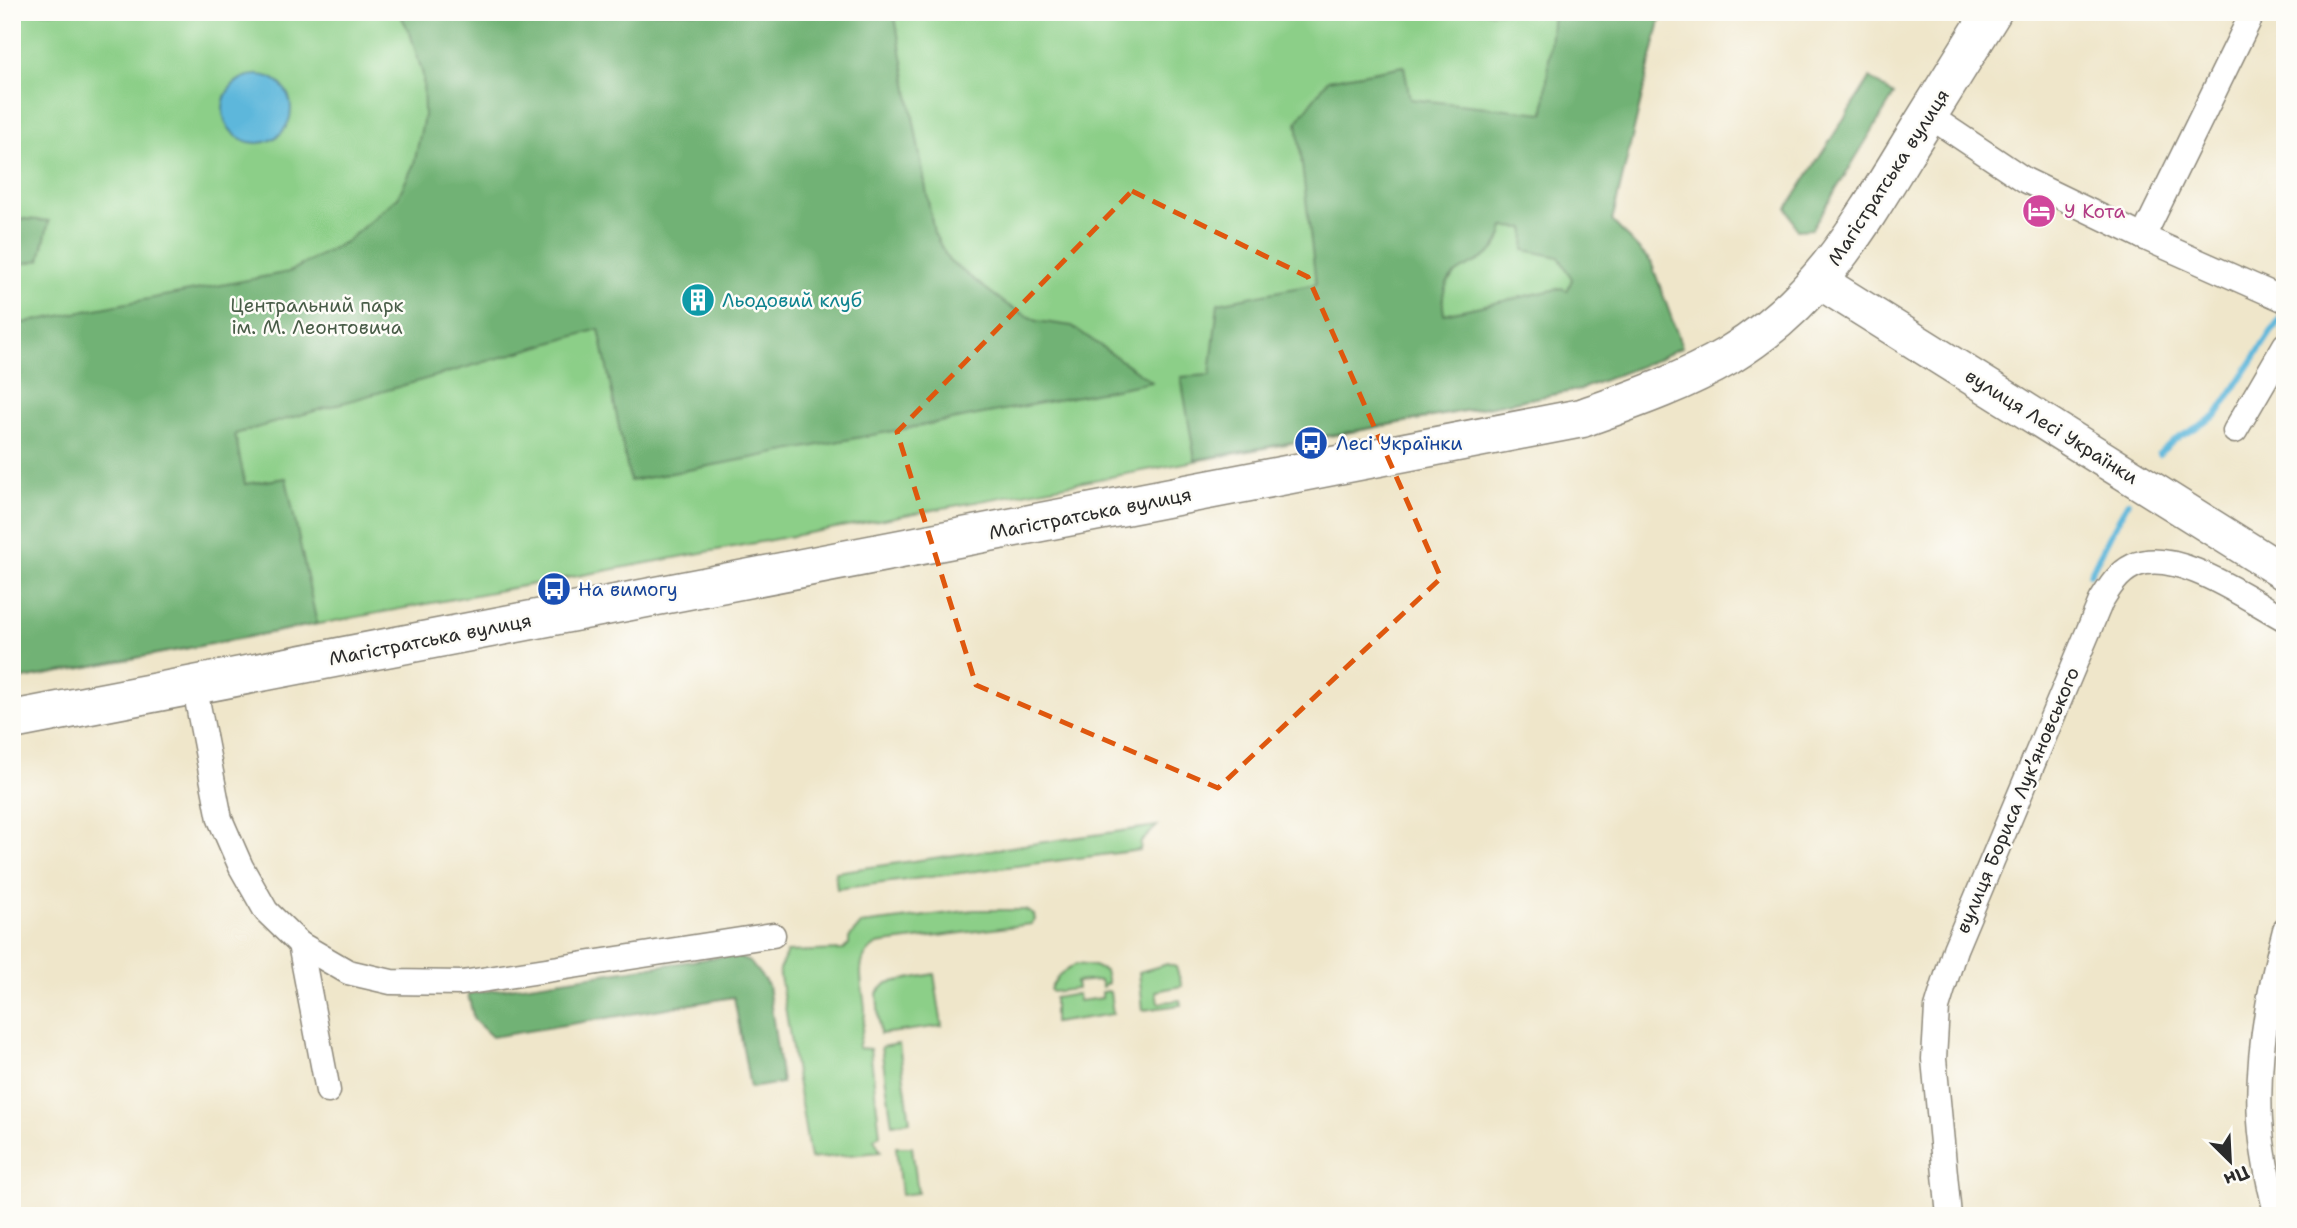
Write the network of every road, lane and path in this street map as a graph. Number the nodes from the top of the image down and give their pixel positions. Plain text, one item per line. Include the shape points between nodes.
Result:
1 (1992, 12) edge
2 (2253, 12) edge
3 (1928, 115) junction
4 (2143, 237) junction
5 (1819, 281) junction
6 (2285, 300) edge
7 (2285, 345) edge
8 (2235, 431) dead end
9 (2285, 573) edge
10 (2285, 619) edge
11 (194, 684) junction
12 (12, 720) edge
13 (2285, 930) edge
14 (773, 935) dead end
15 (300, 944) junction
16 (328, 1091) dead end
17 (1949, 1216) edge
18 (2277, 1216) edge

1 - 3 main road, Магістратська вулиця
2 - 4 street
3 - 4 street via 2025,180
3 - 5 main road, Магістратська вулиця via 1857,231
4 - 6 street
5 - 9 main road, вулиця Лесі Українки
5 - 11 main road, Магістратська вулиця via 1730,355 1664,389 1581,418
7 - 8 street
10 - 17 street, вулиця Бориса Лукʼяновського via 2195,570 2163,561 2132,566 2101,601 1955,949 1937,1008 1934,1059
11 - 12 main road, Магістратська вулиця
11 - 15 street via 220,819 266,911
13 - 18 street via 2265,1030 2260,1098 2264,1153
14 - 15 street via 462,983 391,982 348,972
15 - 16 street

